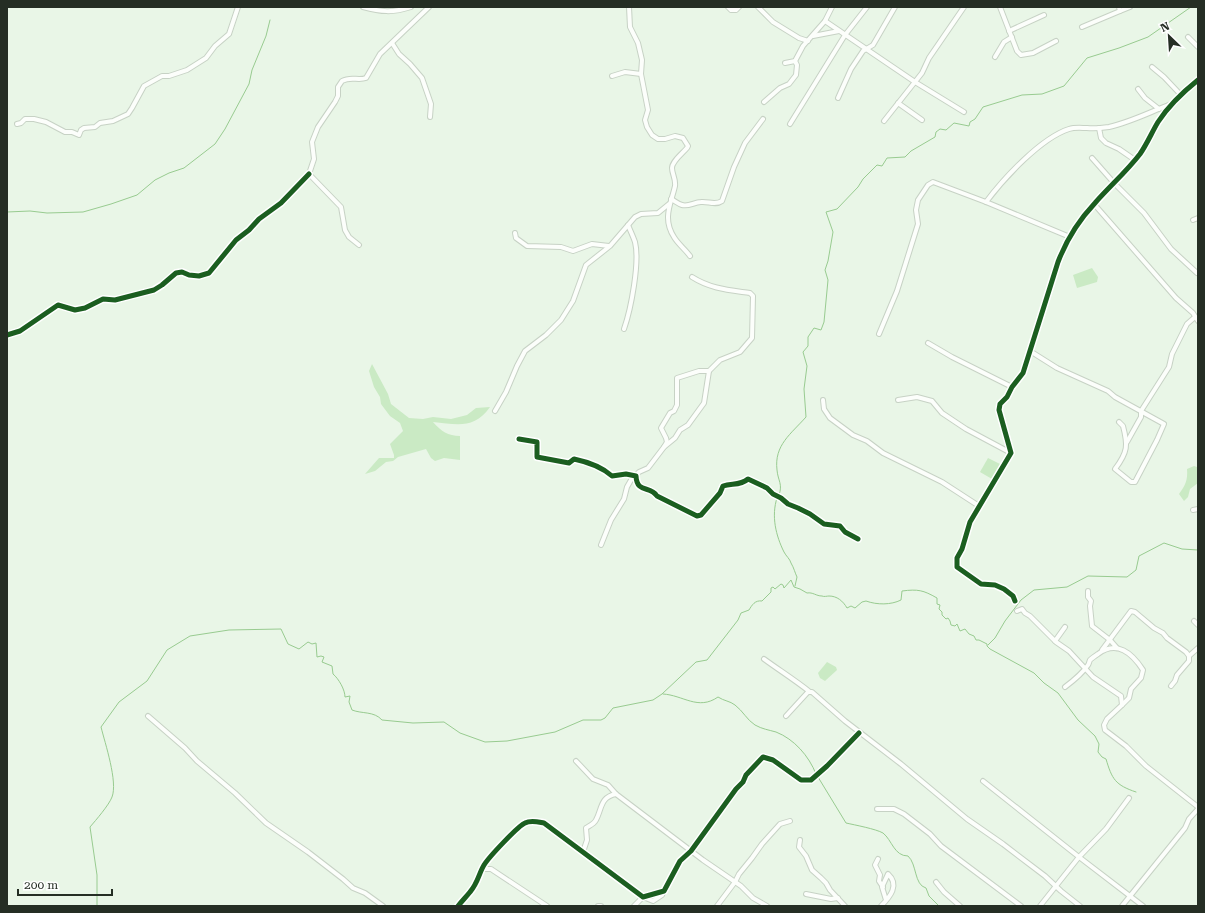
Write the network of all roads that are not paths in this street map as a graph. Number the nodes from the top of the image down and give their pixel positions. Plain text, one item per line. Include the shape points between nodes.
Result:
1 (238, 7) edge
2 (363, 7) edge
3 (411, 7) edge
4 (429, 7) edge
5 (629, 7) edge
6 (728, 7) edge
7 (739, 7) edge
8 (758, 7) edge
9 (832, 7) edge
10 (867, 7) edge
11 (895, 7) edge
12 (1000, 7) edge
13 (1130, 7) edge
14 (962, 8) edge
15 (763, 9) edge
16 (1120, 9) edge
17 (1044, 15) dead end
18 (825, 21) junction
19 (1082, 27) dead end
20 (839, 31) junction
21 (1009, 31) junction
22 (845, 35) junction
23 (813, 36) junction
24 (1012, 37) junction
25 (1188, 37) dead end
26 (808, 41) junction
27 (1056, 41) dead end
28 (392, 43) junction
29 (1198, 47) edge
30 (866, 49) junction
31 (994, 57) dead end
32 (795, 61) junction
33 (785, 63) dead end
34 (1152, 67) dead end
35 (641, 74) junction
36 (612, 76) dead end
37 (1198, 80) edge
38 (915, 82) junction
39 (1138, 89) dead end
40 (1181, 95) junction
41 (838, 98) dead end
42 (764, 102) dead end
43 (898, 104) junction
44 (1172, 104) junction
45 (1159, 109) junction
46 (964, 112) dead end
47 (430, 117) dead end
48 (763, 119) dead end
49 (922, 120) dead end
50 (884, 121) dead end
51 (17, 124) dead end
52 (790, 124) dead end
53 (1099, 128) junction
54 (1092, 158) dead end
55 (1135, 160) junction
56 (309, 174) junction
57 (1114, 183) junction
58 (671, 199) junction
59 (986, 202) junction
60 (669, 204) junction
61 (1094, 204) junction
62 (1198, 218) edge
63 (1193, 220) dead end
64 (628, 225) junction
65 (515, 232) dead end
66 (1070, 237) junction
67 (358, 246) dead end
68 (610, 246) junction
69 (690, 256) dead end
70 (1197, 273) edge
71 (692, 277) dead end
72 (1195, 317) junction
73 (1198, 321) edge
74 (624, 328) dead end
75 (879, 334) dead end
76 (7, 335) edge
77 (928, 343) dead end
78 (1030, 351) junction
79 (709, 371) junction
80 (1012, 387) junction
81 (823, 400) dead end
82 (898, 400) dead end
83 (495, 411) dead end
84 (1142, 411) junction
85 (1119, 422) dead end
86 (519, 439) dead end
87 (1127, 443) junction
88 (664, 447) junction
89 (1011, 453) junction
90 (636, 476) junction
91 (979, 506) junction
92 (1198, 509) edge
93 (1193, 510) dead end
94 (858, 539) dead end
95 (601, 545) dead end
96 (1088, 591) dead end
97 (1015, 602) dead end
98 (1017, 611) dead end
99 (1194, 620) dead end
100 (1198, 625) edge
101 (1065, 627) dead end
102 (1110, 640) junction
103 (1055, 641) junction
104 (1117, 648) junction
105 (1198, 648) edge
106 (1100, 652) junction
107 (1189, 656) junction
108 (764, 659) dead end
109 (1085, 668) junction
110 (1171, 686) dead end
111 (1065, 687) dead end
112 (810, 692) junction
113 (1122, 705) junction
114 (148, 716) dead end
115 (786, 716) dead end
116 (859, 733) junction
117 (576, 761) dead end
118 (983, 780) dead end
119 (616, 794) junction
120 (1129, 798) dead end
121 (1198, 808) edge
122 (877, 809) dead end
123 (790, 821) dead end
124 (800, 840) dead end
125 (691, 851) junction
126 (583, 852) junction
127 (1079, 857) junction
128 (878, 859) dead end
129 (483, 865) junction
130 (735, 882) junction
131 (936, 882) dead end
132 (882, 887) junction
133 (1056, 887) junction
134 (664, 891) junction
135 (806, 894) dead end
136 (1130, 896) junction
137 (643, 897) junction
138 (838, 898) junction
139 (886, 900) junction
140 (383, 906) edge
141 (458, 906) edge
142 (547, 906) edge
143 (634, 906) edge
144 (717, 906) edge
145 (766, 906) edge
146 (845, 906) edge
147 (881, 906) edge
148 (960, 906) edge
149 (1021, 906) edge
150 (1040, 906) edge
151 (1080, 906) edge
152 (1122, 906) edge
153 (1143, 906) edge

1 - 51 street via 229,34 206,58 187,70 162,76 144,86 128,114 95,127 84,128 79,135 34,119 25,119
2 - 3 street via 392,12
4 - 28 street
5 - 35 street via 630,27 638,42 642,60
6 - 7 street via 731,10
8 - 15 street
9 - 18 street
10 - 22 street
11 - 30 street via 873,45
12 - 21 street
13 - 16 street
14 - 38 street
15 - 26 street via 773,22
16 - 19 street
17 - 21 street
18 - 20 street
18 - 23 street
20 - 22 street
20 - 23 street
21 - 24 street
22 - 30 street
22 - 52 street
23 - 26 street
24 - 27 street via 1021,55 1033,53
24 - 31 street via 1004,42
25 - 29 street
26 - 32 street
28 - 47 street via 422,78 431,104
28 - 56 street via 380,54 366,78 342,81 338,87 338,96 318,127 312,142 314,159
30 - 38 street
30 - 41 street via 848,75
32 - 33 street
32 - 42 street via 796,75 789,84 780,88
34 - 40 street
35 - 36 street via 625,72
35 - 58 street via 648,110 645,120 652,135 658,139 675,136 683,138 688,146 673,164 676,184
37 - 40 street
38 - 43 street
38 - 46 street
39 - 45 street
40 - 44 street
43 - 49 street
43 - 50 street
44 - 45 street
44 - 55 street
45 - 53 street via 1133,120
48 - 58 street via 745,144 734,167 724,200 720,203 703,202 687,206
53 - 55 street via 1101,138 1106,143
53 - 59 street via 1071,128 1049,140 998,185
54 - 57 street
55 - 57 street
56 - 67 street via 341,207 344,230
56 - 76 street via 285,200 236,240 209,273 199,276 176,273 154,290 115,300 103,299 85,308 75,310 58,305 20,331
57 - 61 street
57 - 70 street via 1144,213 1170,249
58 - 60 street
59 - 66 street
59 - 75 street via 933,182 928,185 918,200 918,224 897,291
60 - 64 street via 658,213 635,217
60 - 69 street via 668,216 674,238
61 - 66 street
61 - 72 street
62 - 63 street
64 - 68 street
64 - 74 street via 635,242 637,258 632,297
65 - 68 street via 516,238 527,246 561,247 573,251 592,244
66 - 78 street via 1058,262
68 - 83 street via 586,265 573,301 561,320 526,351
71 - 79 street via 716,288 750,293 753,296 752,338 740,352 720,360
72 - 73 street
72 - 84 street via 1187,324 1172,354 1169,367
77 - 80 street
78 - 80 street via 1023,374
78 - 84 street via 1057,368 1108,391
79 - 88 street via 704,403 688,425
79 - 88 street via 699,371 677,378 677,405 661,428 667,442
80 - 89 street via 1000,404 999,410
81 - 91 street via 824,410 830,418 853,435 942,482
82 - 89 street via 917,397 932,401 942,413 966,429
84 - 87 street
84 - 87 street via 1164,424 1134,482 1115,469 1124,455
85 - 87 street via 1123,426
86 - 90 street via 537,442 537,457 569,464 574,459 586,461 612,476
88 - 90 street via 648,468
89 - 91 street
90 - 94 street via 636,482 640,487 697,516 702,515 723,486 735,485 748,479 824,524 840,526
90 - 95 street via 627,487 624,499 611,520
91 - 97 street via 970,522 956,567 982,584 1004,589 1013,596
92 - 93 street
96 - 102 street via 1092,626
98 - 103 street via 1022,609
99 - 100 street
101 - 103 street
102 - 104 street
102 - 106 street
102 - 107 street via 1131,611 1163,633
103 - 109 street
104 - 106 street via 1109,647
104 - 113 street via 1131,656 1143,670 1141,678 1131,689 1129,698
105 - 107 street
106 - 109 street
107 - 110 street via 1189,661
108 - 112 street
109 - 111 street
109 - 113 street via 1093,677 1121,696
112 - 115 street
112 - 116 street
113 - 121 street via 1108,719 1104,725 1105,730
114 - 140 street via 266,823 308,852 352,888
116 - 125 street via 812,780 801,780 773,760 763,757 746,775
116 - 133 street via 901,764 967,820 1003,844
117 - 119 street via 593,779 608,785
118 - 127 street
119 - 125 street
119 - 126 street via 609,795 595,822 586,828 587,840
120 - 127 street
121 - 136 street
122 - 149 street via 894,809 904,814 941,846
123 - 130 street via 780,824
124 - 138 street via 799,847 812,870
125 - 130 street
125 - 134 street via 680,861
126 - 129 street via 544,822 533,821 525,823
126 - 137 street
127 - 133 street
127 - 136 street
128 - 132 street via 875,865
129 - 141 street via 470,892
129 - 142 street via 485,869 491,870
130 - 144 street
130 - 145 street
131 - 148 street
132 - 139 street
132 - 139 street via 888,874 895,884
133 - 150 street
133 - 151 street
134 - 137 street
134 - 137 street via 653,901
135 - 138 street
136 - 152 street
136 - 153 street
137 - 143 street
138 - 146 street
139 - 147 street

